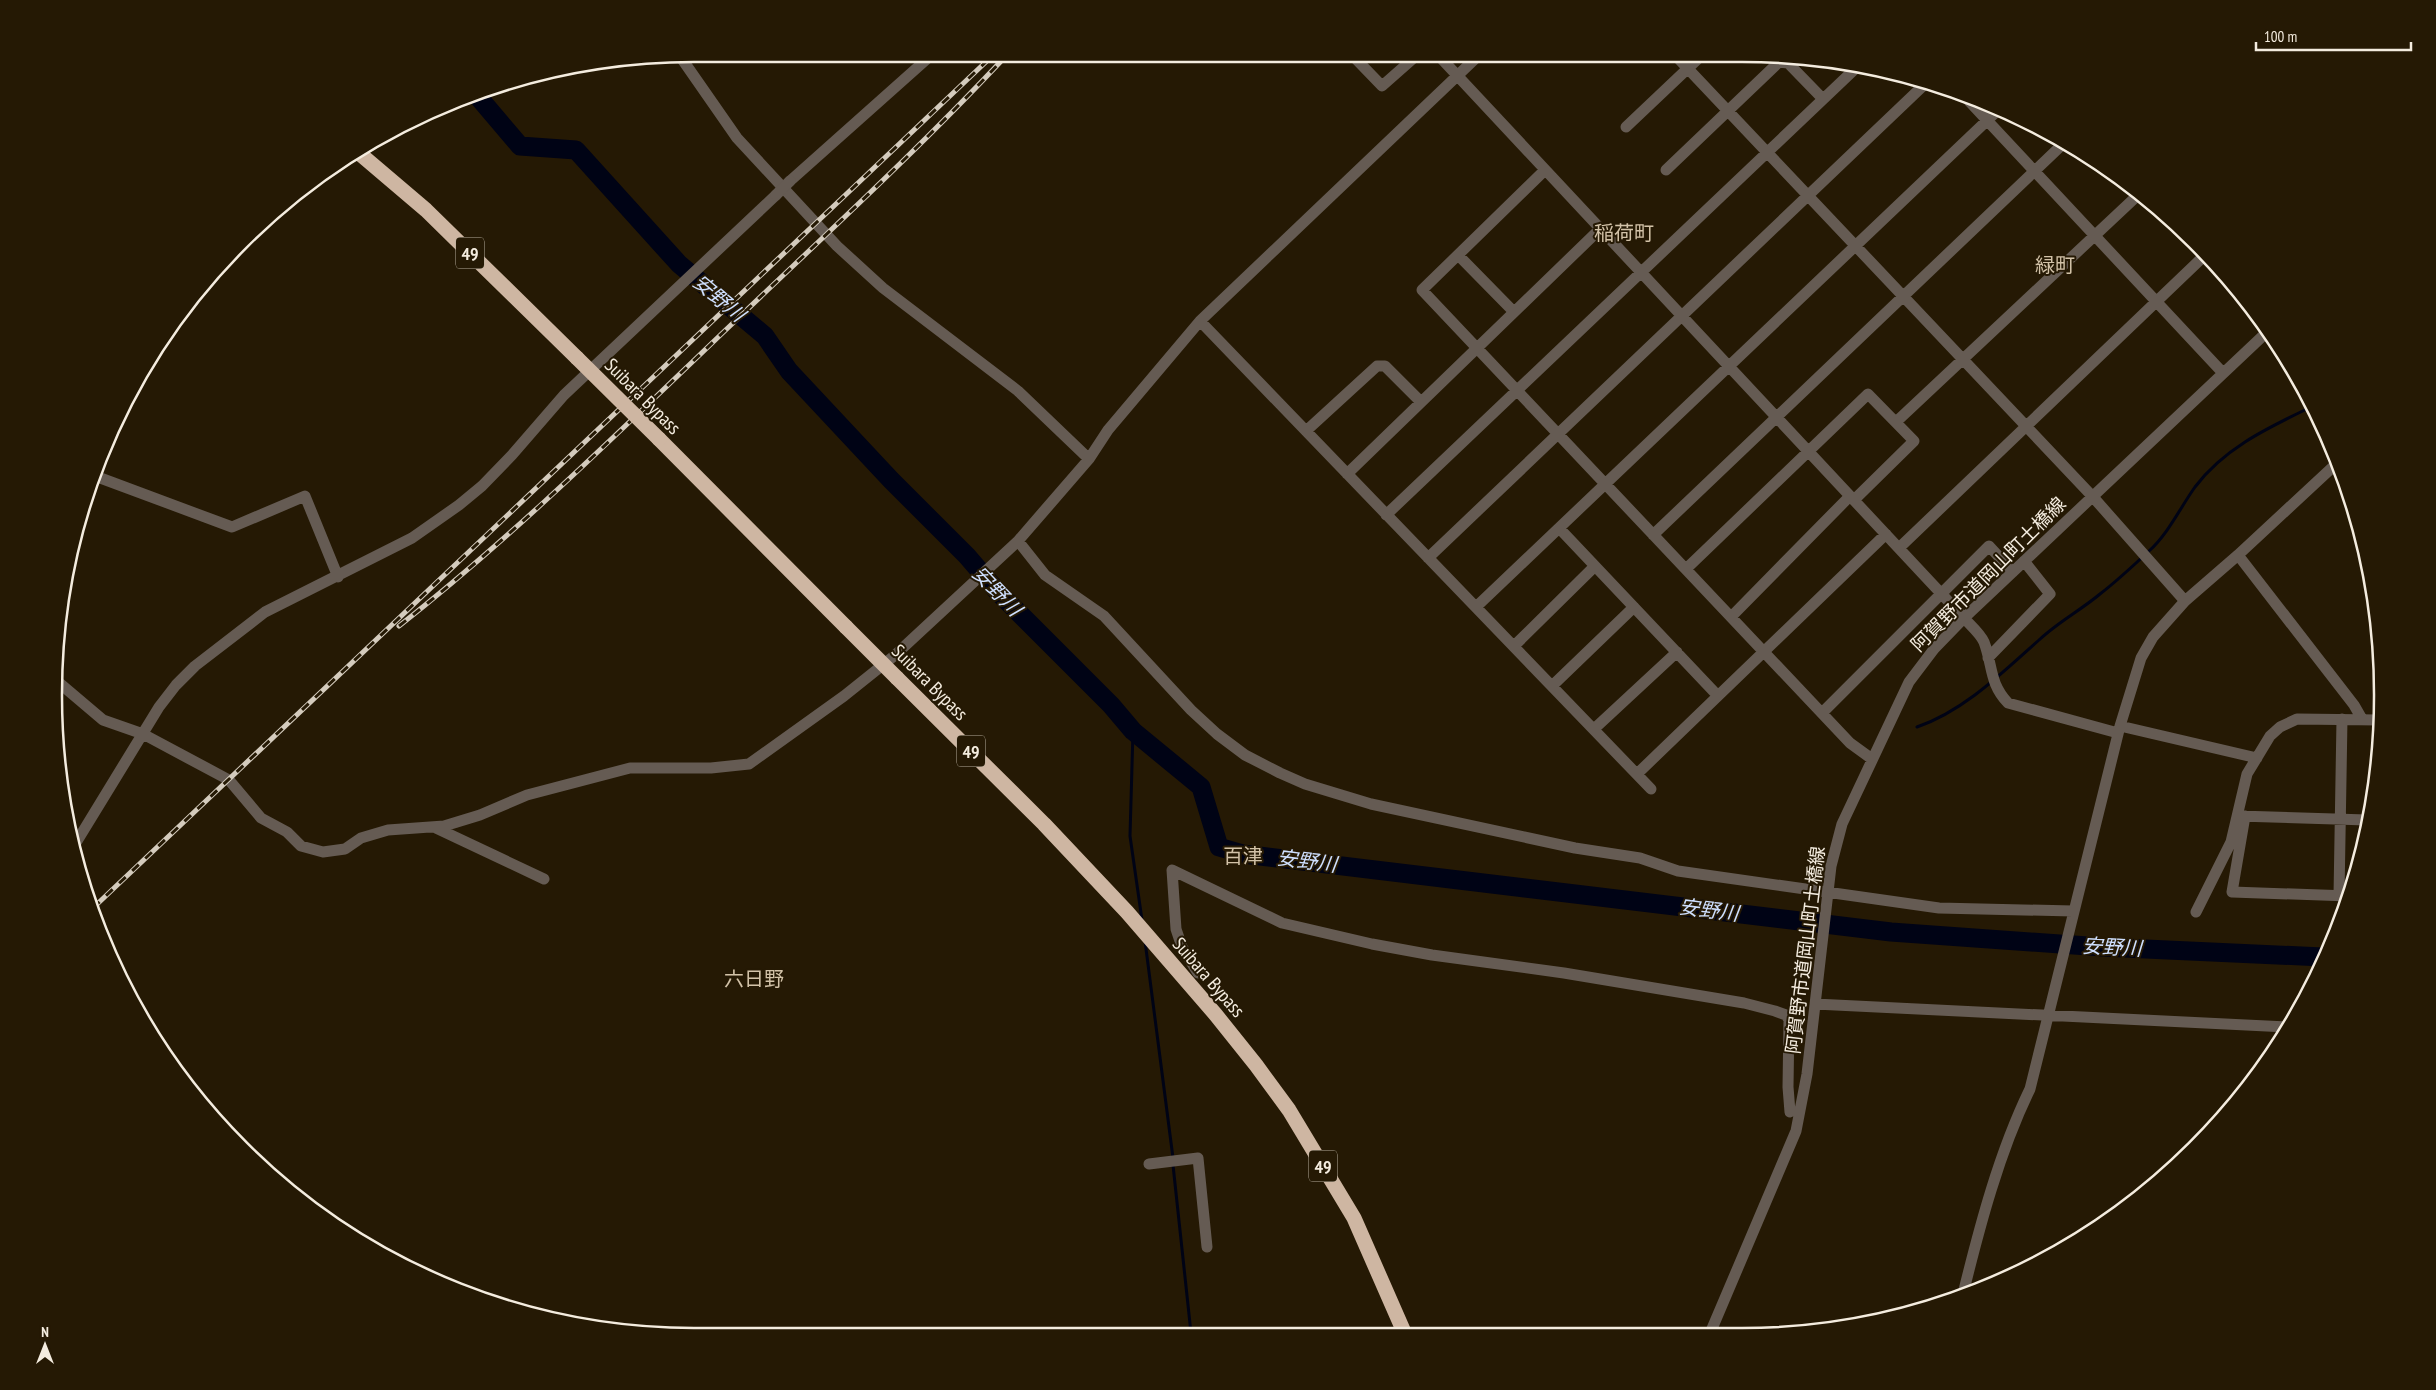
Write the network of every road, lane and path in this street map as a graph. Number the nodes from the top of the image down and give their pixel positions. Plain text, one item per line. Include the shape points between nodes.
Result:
1 (924, 62) edge
2 (1359, 62) edge
3 (1409, 62) edge
4 (1444, 62) edge
5 (1472, 62) edge
6 (1681, 62) edge
7 (1695, 62) edge
8 (684, 63) edge
9 (1777, 64) edge
10 (1790, 65) edge
11 (1688, 69) junction
12 (1851, 73) edge
13 (1457, 76) junction
14 (1921, 89) edge
15 (1823, 100) junction
16 (1728, 111) junction
17 (1991, 116) edge
18 (1626, 127) dead end
19 (2059, 148) edge
20 (1767, 153) junction
21 (363, 157) edge
22 (1544, 170) junction
23 (1666, 170) dead end
24 (2034, 171) junction
25 (1808, 196) junction
26 (2134, 199) edge
27 (1600, 229) junction
28 (2094, 236) junction
29 (1855, 246) junction
30 (1458, 255) junction
31 (2200, 260) edge
32 (1641, 273) junction
33 (1903, 296) junction
34 (2156, 302) junction
35 (1514, 312) junction
36 (1682, 316) junction
37 (1200, 321) junction
38 (2262, 337) edge
39 (1476, 348) junction
40 (1962, 359) junction
41 (1729, 367) junction
42 (2223, 373) junction
43 (1517, 391) junction
44 (1421, 402) junction
45 (1776, 417) junction
46 (1896, 422) junction
47 (2026, 426) junction
48 (1306, 431) junction
49 (1558, 434) junction
50 (1808, 451) junction
51 (1089, 459) junction
52 (2331, 469) edge
53 (1347, 474) junction
54 (101, 478) edge
55 (1605, 484) junction
56 (2093, 497) junction
57 (1852, 498) junction
58 (1386, 515) junction
59 (1559, 528) junction
60 (1886, 534) junction
61 (1653, 535) junction
62 (1018, 541) junction
63 (1898, 548) junction
64 (2238, 555) junction
65 (1428, 558) junction
66 (2024, 561) junction
67 (1595, 566) junction
68 (1686, 569) junction
69 (2012, 572) junction
70 (338, 577) junction
71 (1942, 594) junction
72 (2186, 601) junction
73 (1476, 607) junction
74 (1634, 607) junction
75 (1731, 617) junction
76 (1964, 618) junction
77 (1514, 646) junction
78 (1677, 652) junction
79 (1764, 652) junction
80 (1988, 658) junction
81 (62, 686) edge
82 (1552, 686) junction
83 (1718, 696) junction
84 (1822, 713) junction
85 (2342, 719) junction
86 (2362, 719) junction
87 (2373, 720) edge
88 (2119, 729) junction
89 (1594, 730) junction
90 (143, 734) junction
91 (2257, 758) junction
92 (1872, 759) junction
93 (1637, 774) junction
94 (1651, 789) dead end
95 (2241, 816) junction
96 (2341, 819) junction
97 (2361, 820) edge
98 (436, 828) junction
99 (79, 837) edge
100 (544, 879) dead end
101 (2344, 886) edge
102 (1828, 894) junction
103 (2341, 896) edge
104 (2196, 912) dead end
105 (2072, 915) junction
106 (1198, 973) dead end
107 (1815, 1004) junction
108 (2049, 1013) junction
109 (2279, 1027) edge
110 (1790, 1112) dead end
111 (1149, 1164) dead end
112 (1206, 1247) dead end
113 (1965, 1286) edge
114 (1402, 1328) edge
115 (1712, 1328) edge

1 - 70 street, bridge via 790,181 564,394 482,486 412,538
2 - 3 street via 1382,86
4 - 13 street
5 - 13 street
6 - 11 street
7 - 11 street
8 - 51 street via 737,138 838,246 883,288 1018,390
9 - 16 street
10 - 15 street
11 - 16 street
11 - 18 street
12 - 15 street
13 - 22 street
13 - 37 street
14 - 25 street
15 - 20 street
16 - 20 street
16 - 23 street
17 - 24 street
17 - 29 street
19 - 24 street
20 - 25 street
20 - 32 street
21 - 114 highway, Suibara Bypass / 49, bridge via 426,210 659,439 1044,824 1126,912 1216,1015 1288,1110 1358,1227
22 - 27 street
22 - 30 street
24 - 28 street
24 - 33 street
25 - 29 street
25 - 36 street
26 - 28 street
27 - 32 street
27 - 35 street
28 - 34 street
28 - 40 street
29 - 33 street
29 - 41 street
30 - 35 street
30 - 39 street via 1422,290
31 - 34 street
32 - 36 street
32 - 43 street
33 - 40 street
33 - 45 street
34 - 42 street
34 - 47 street
35 - 39 street
36 - 41 street
36 - 49 street
37 - 48 street
37 - 51 street via 1108,430
38 - 42 street, 阿賀野市道岡山町土橋線
39 - 43 street
39 - 44 street
40 - 46 street
40 - 47 street
41 - 45 street
41 - 55 street
42 - 56 street, 阿賀野市道岡山町土橋線
43 - 49 street
43 - 58 street
44 - 48 street via 1385,366 1377,366
44 - 53 street
45 - 50 street
45 - 61 street
46 - 50 street via 1868,394
46 - 57 street via 1914,441
47 - 56 street
47 - 63 street
48 - 53 street
49 - 55 street
49 - 65 street
50 - 57 street
50 - 68 street
51 - 62 street
52 - 64 street
53 - 58 street
54 - 70 street via 232,527 304,496
55 - 59 street
55 - 61 street
56 - 66 street, 阿賀野市道岡山町土橋線
56 - 72 street
57 - 60 street
57 - 75 street
58 - 65 street
59 - 67 street
59 - 73 street
60 - 63 street
60 - 79 street
61 - 68 street
62 - 98 street via 894,656 752,761 710,768 630,768 527,795 480,815
62 - 102 street via 1045,574 1104,616 1217,734 1245,755 1305,784 1398,810 1575,848 1640,858 1678,871
63 - 71 street
64 - 72 street
64 - 86 street
65 - 73 street
66 - 69 street, 阿賀野市道岡山町土橋線
66 - 80 street via 2050,594
67 - 74 street
67 - 77 street
68 - 75 street
69 - 71 street via 1989,546
69 - 76 street, 阿賀野市道岡山町土橋線
70 - 90 street via 265,612 195,666 170,692
71 - 76 street
71 - 84 street
72 - 88 street via 2153,637 2141,658
73 - 77 street
74 - 78 street
74 - 82 street
75 - 79 street
76 - 80 street via 1983,640
76 - 92 street, 阿賀野市道岡山町土橋線 via 1928,656 1909,682
77 - 82 street
78 - 83 street
78 - 89 street
79 - 83 street
79 - 84 street
80 - 88 street via 1990,674 1998,692 2008,703
81 - 90 street via 103,720
82 - 89 street
83 - 93 street
84 - 92 street
85 - 86 street
85 - 91 street via 2297,719 2280,726
85 - 96 street
86 - 87 street
88 - 91 street
88 - 105 street
89 - 93 street
90 - 98 street via 229,780 261,818 287,832 301,846 324,852 345,849 361,838 388,830
90 - 99 street
91 - 95 street via 2247,774
92 - 102 street, 阿賀野市道岡山町土橋線 via 1835,845
93 - 94 street
95 - 96 street
95 - 103 street via 2232,892
95 - 104 street
96 - 97 street
96 - 101 street
98 - 100 street
102 - 105 street via 1939,908
102 - 107 street, 阿賀野市道岡山町土橋線
105 - 108 street
106 - 110 street via 1182,947 1176,929 1172,870 1282,923 1432,955 1744,1003 1786,1015 1790,1025
107 - 108 street
107 - 115 street, 阿賀野市道岡山町土橋線 via 1796,1131
108 - 109 street
108 - 113 street via 2030,1089 1990,1198
111 - 112 street via 1198,1158

